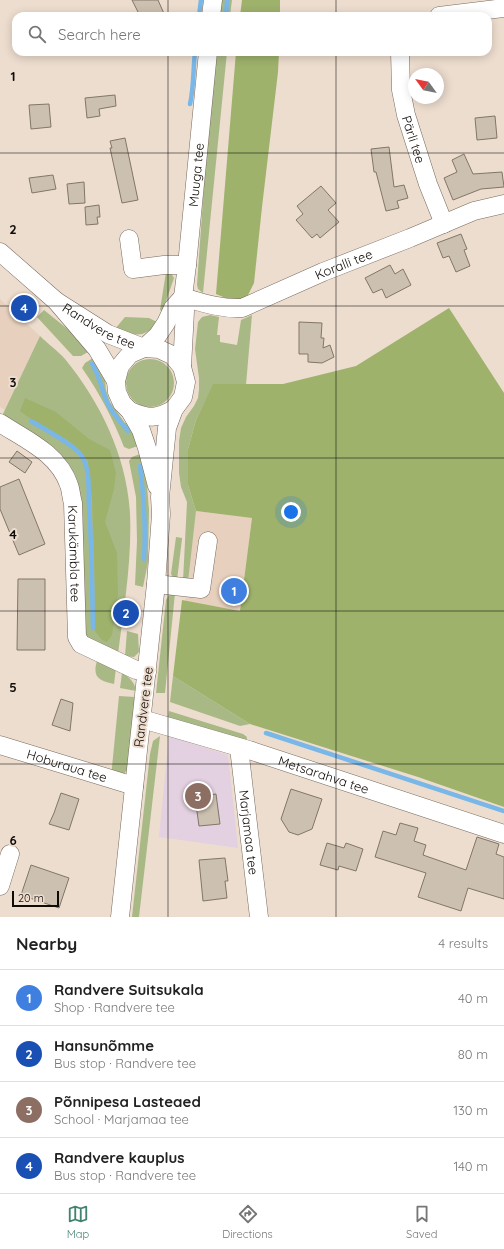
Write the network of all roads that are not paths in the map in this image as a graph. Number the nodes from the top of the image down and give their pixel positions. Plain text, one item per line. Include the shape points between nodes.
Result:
1 (213, 0) edge
2 (504, 8) edge
3 (212, 12) edge
4 (472, 12) edge
5 (208, 56) edge
6 (400, 56) edge
7 (504, 204) edge
8 (444, 224) junction
9 (129, 239) dead end
10 (0, 252) edge
11 (187, 264) junction
12 (183, 297) junction
13 (56, 300) junction
14 (144, 348) junction
15 (182, 367) junction
16 (116, 381) junction
17 (174, 409) junction
18 (130, 411) junction
19 (0, 423) edge
20 (160, 497) junction
21 (208, 541) dead end
22 (156, 584) junction
23 (147, 672) junction
24 (142, 719) junction
25 (0, 745) edge
26 (240, 748) junction
27 (134, 786) junction
28 (504, 834) edge
29 (10, 854) dead end
30 (0, 886) edge
31 (120, 917) edge
32 (259, 917) edge

1 - 3 street
2 - 4 street
5 - 11 street, Muuga tee
6 - 8 street, Pärli tee via 401,90 406,115
7 - 8 street, Koralli tee via 474,211
8 - 12 street, Koralli tee via 323,272 242,308 216,307
9 - 11 street via 133,269
10 - 13 street, Randvere tee
11 - 12 street, Muuga tee
12 - 14 street via 173,308 158,335
12 - 15 street, Muuga tee via 185,311
13 - 14 street, Randvere tee via 108,334
13 - 16 street, Randvere tee via 97,350
14 - 15 street, Randvere tee via 159,349 172,355
14 - 16 street, Randvere tee via 130,354 120,366
15 - 17 street, Randvere tee via 186,382 183,397
16 - 18 street, Randvere tee via 122,403
17 - 18 street via 160,417 144,417
17 - 20 street, Randvere tee via 167,428
18 - 20 street, Randvere tee via 141,430
19 - 23 street, Karukämbla tee via 51,457 59,466 69,486 73,503 77,637 81,644 136,670
20 - 22 street, Randvere tee
21 - 22 street via 201,589
22 - 23 street, Randvere tee
23 - 24 street, Randvere tee
24 - 26 street, Metsarahva tee
24 - 27 street, Randvere tee
25 - 27 street, Hoburaua tee
26 - 28 street, Metsarahva tee
26 - 32 street, Marjamaa tee
27 - 31 street, Randvere tee
29 - 30 street

